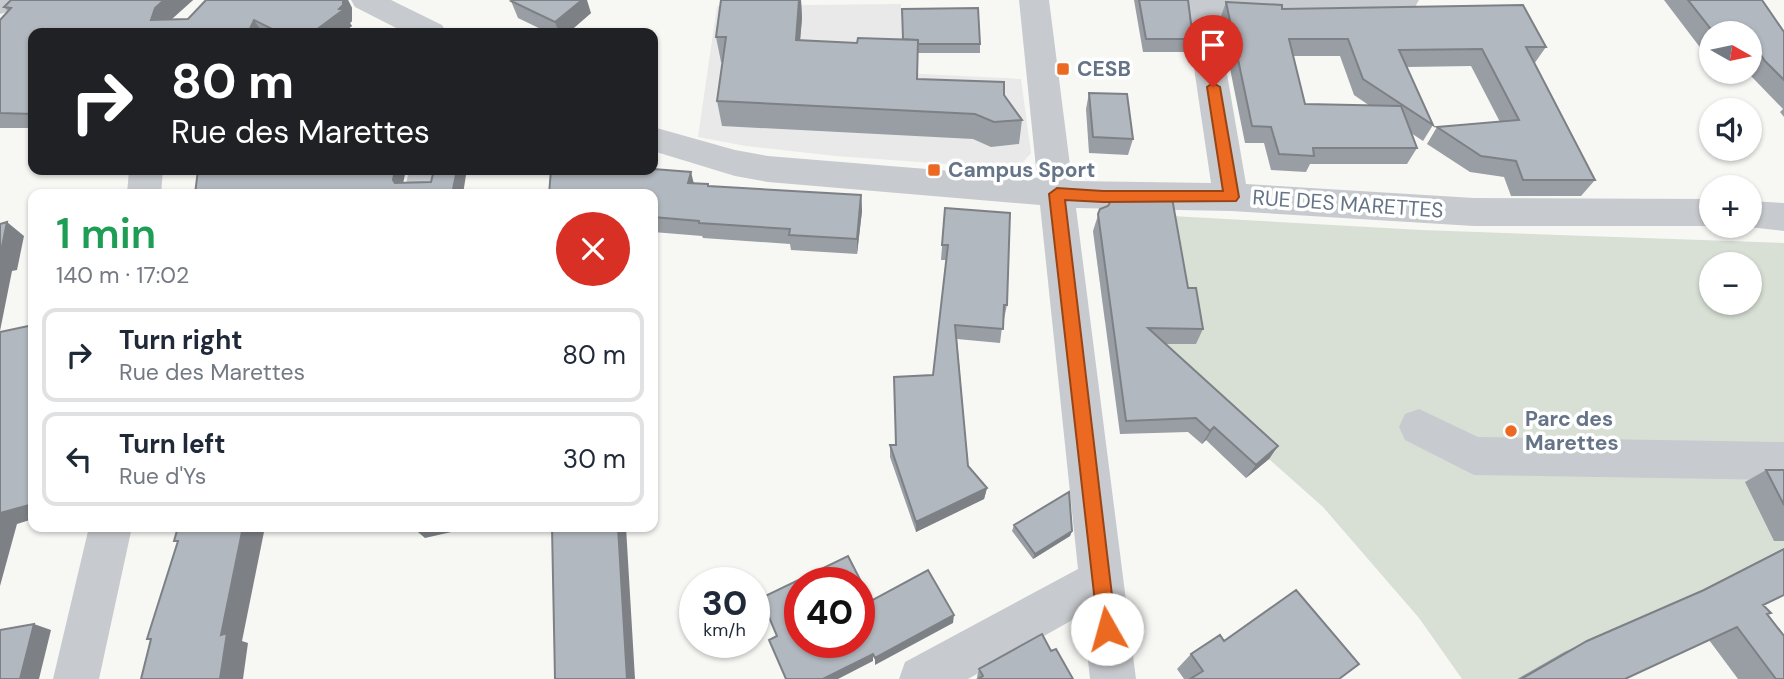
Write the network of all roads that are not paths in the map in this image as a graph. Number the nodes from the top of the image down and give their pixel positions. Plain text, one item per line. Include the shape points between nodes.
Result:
1 (366, 0) edge
2 (1034, 0) edge
3 (1404, 0) edge
4 (1199, 3) edge
5 (410, 9) edge
6 (427, 28) edge
7 (658, 140) edge
8 (1057, 194) junction
9 (1231, 197) junction
10 (1699, 213) edge
11 (1762, 216) edge
12 (1784, 217) edge
13 (1419, 427) dead end
14 (1784, 460) edge
15 (109, 532) edge
16 (1101, 580) junction
17 (76, 679) edge
18 (922, 679) edge
19 (1113, 679) edge

1 - 5 street
2 - 8 street
3 - 4 street via 1367,9
4 - 9 street
5 - 6 street
7 - 8 street, RUE DES MARETTES via 768,169
8 - 9 street, RUE DES MARETTES
8 - 16 street
9 - 10 street, RUE DES MARETTES via 1474,212
11 - 12 street
13 - 14 street via 1474,456
15 - 17 street
16 - 18 street
16 - 19 street

